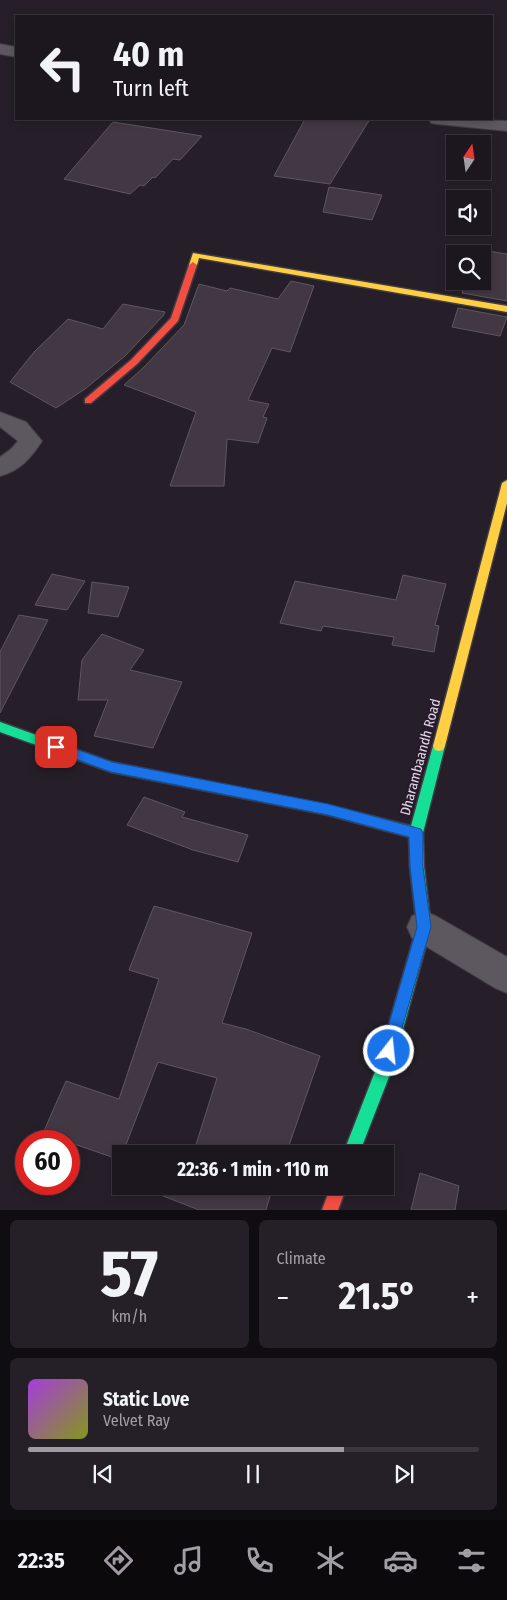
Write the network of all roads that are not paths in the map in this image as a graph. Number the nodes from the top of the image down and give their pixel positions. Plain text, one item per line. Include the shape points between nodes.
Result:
1 (0, 49) edge
2 (15, 52) edge
3 (447, 120) edge
4 (507, 126) edge
5 (507, 309) edge
6 (88, 401) dead end
7 (0, 419) edge
8 (0, 468) edge
9 (507, 483) edge
10 (0, 727) edge
11 (416, 833) junction
12 (424, 927) junction
13 (507, 976) edge
14 (354, 1145) edge
15 (336, 1195) edge
16 (330, 1210) edge

1 - 2 street
3 - 4 street
5 - 6 street via 196,254 175,319 134,362
7 - 8 street via 23,430 30,441 20,456
9 - 11 street, Dharambaandh Road
10 - 11 street via 111,767 328,810
11 - 12 street, Dharambaandh Road via 416,867
12 - 13 street
12 - 14 street, Dharambaandh Road via 384,1069
15 - 16 street

